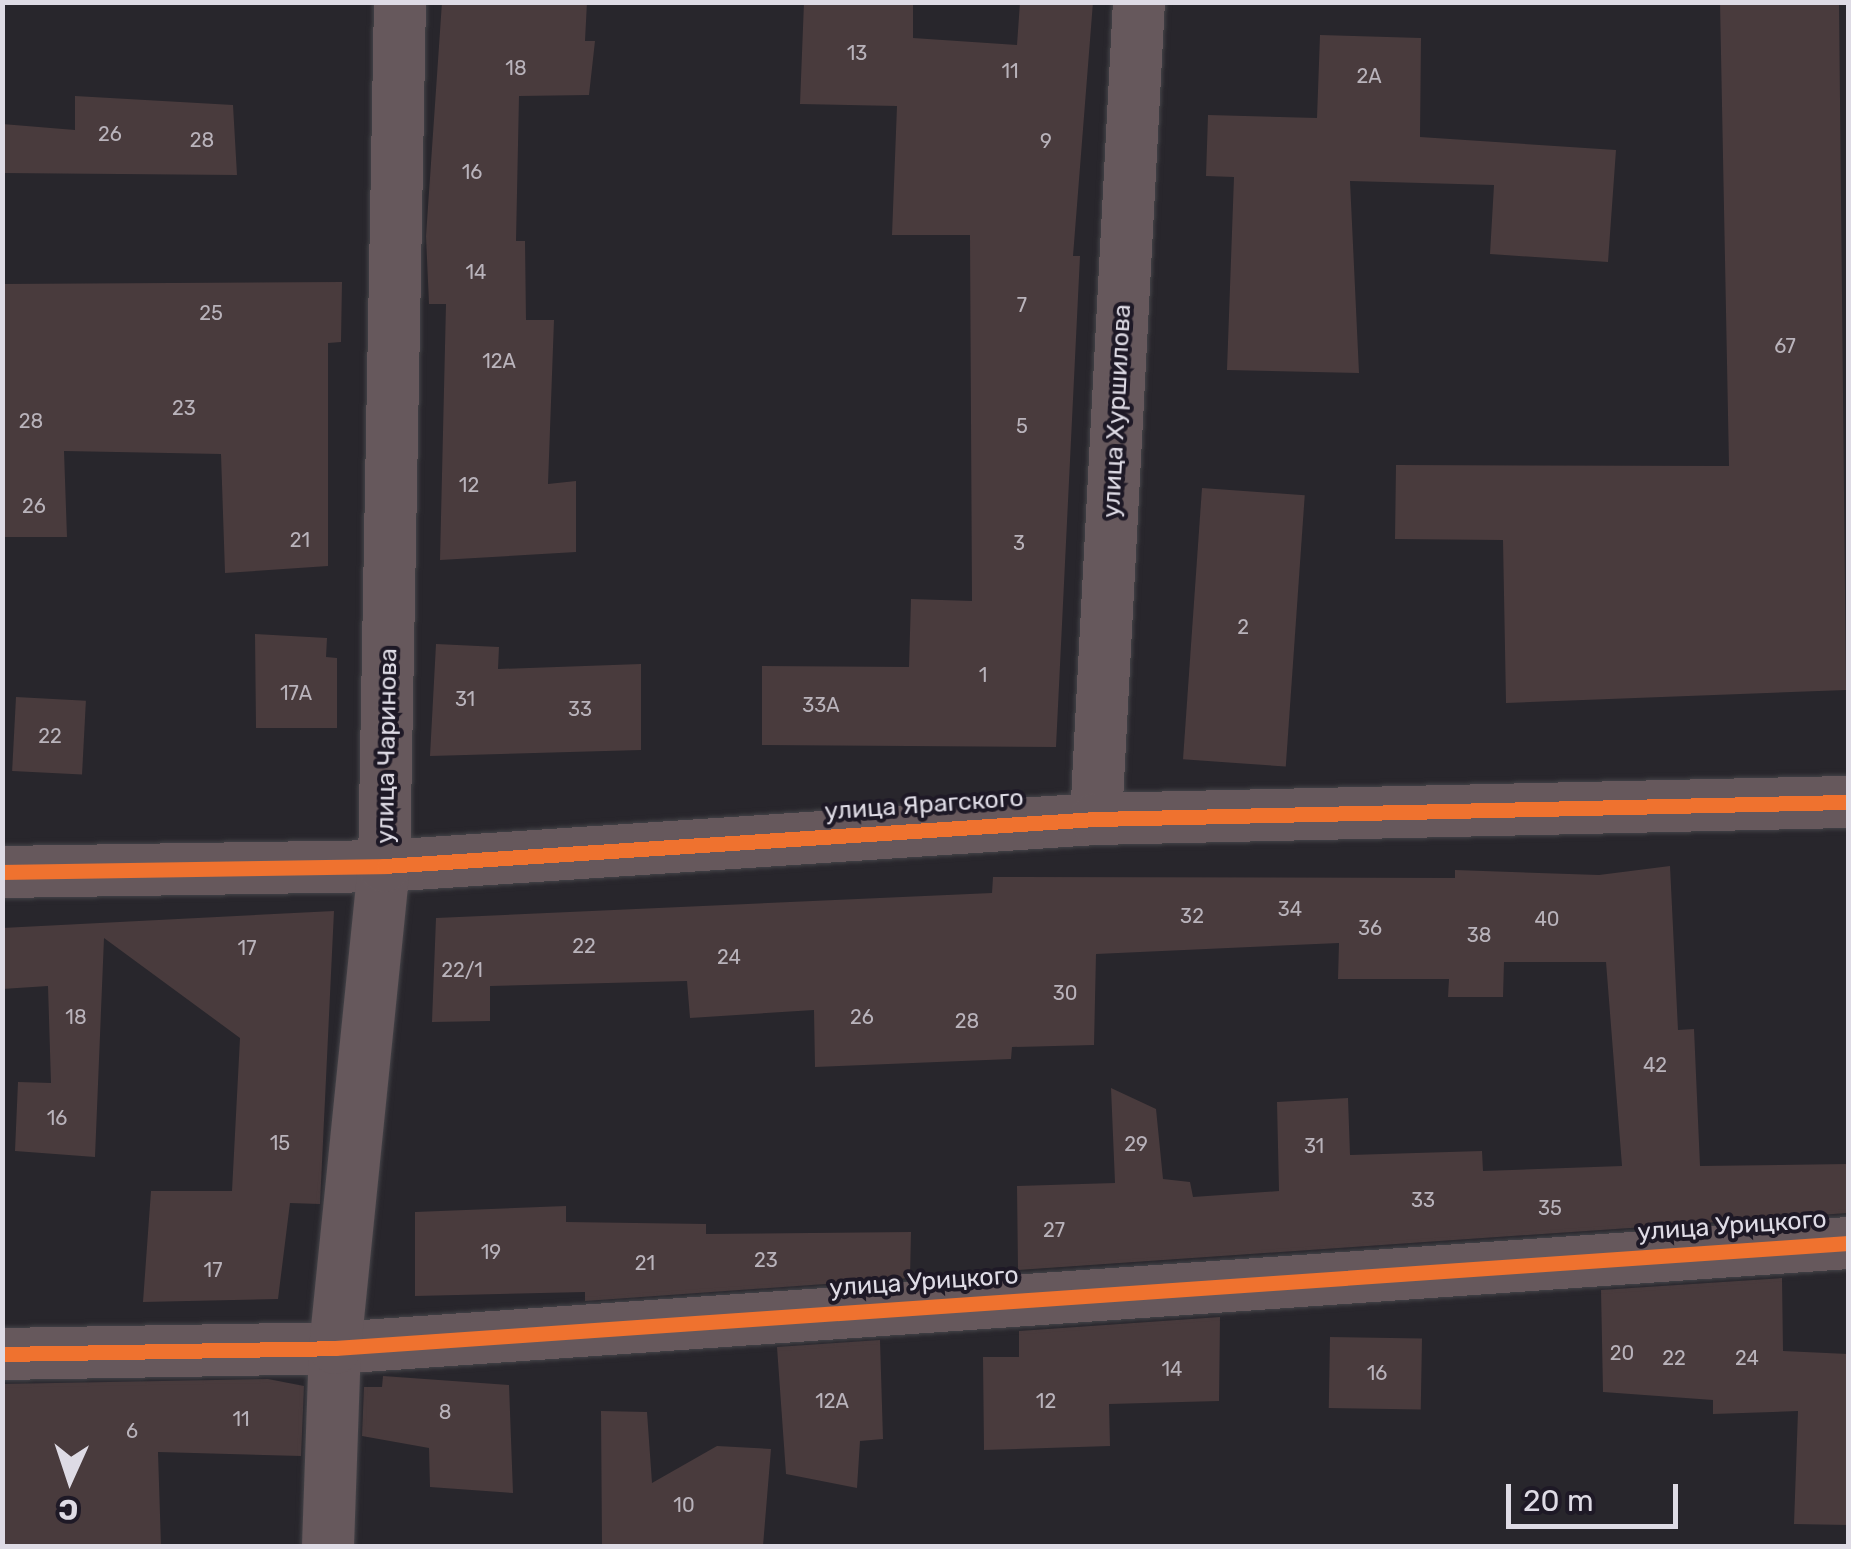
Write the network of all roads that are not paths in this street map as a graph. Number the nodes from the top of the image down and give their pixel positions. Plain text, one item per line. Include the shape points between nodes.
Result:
1 (400, 2) edge
2 (1139, 2) edge
3 (1848, 802) edge
4 (1096, 819) junction
5 (384, 866) junction
6 (2, 872) edge
7 (1848, 1244) edge
8 (335, 1348) junction
9 (2, 1354) edge
10 (328, 1546) edge

1 - 5 street, улица Чаринова
2 - 4 street, улица Хуршилова
3 - 4 street, улица Ярагского
4 - 5 street, улица Ярагского
5 - 6 street, улица Ярагского
5 - 8 street, улица Чаринова
7 - 8 street, улица Урицкого
8 - 9 street, улица Урицкого
8 - 10 street, улица Чаринова

